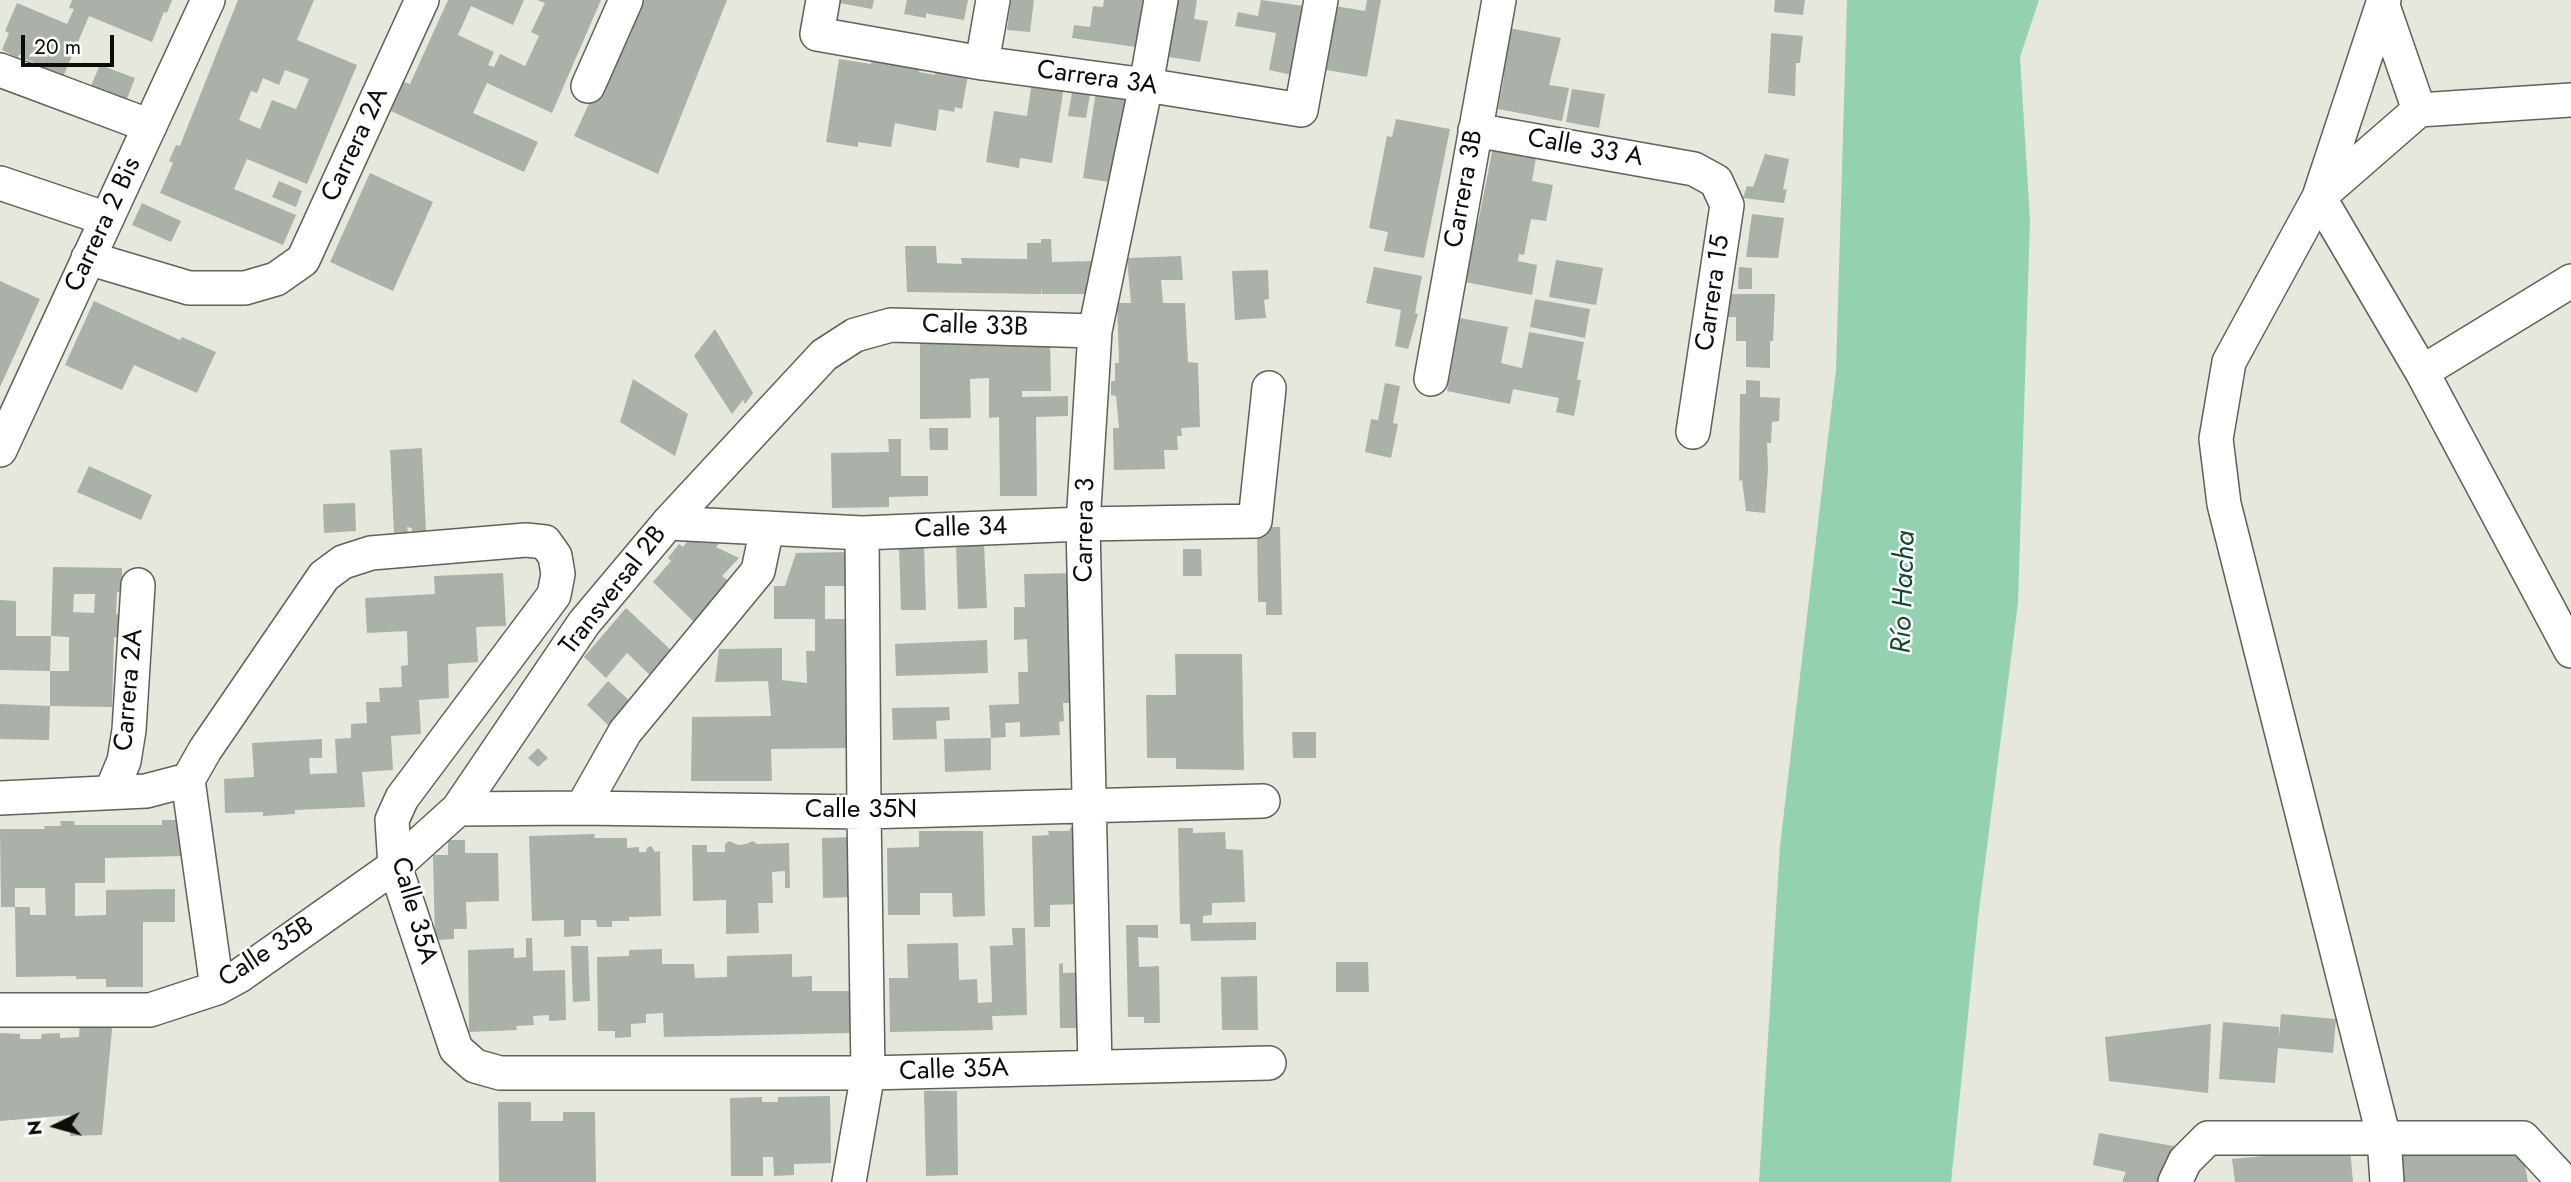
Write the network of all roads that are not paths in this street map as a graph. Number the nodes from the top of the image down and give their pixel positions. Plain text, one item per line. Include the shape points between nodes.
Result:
1 (208, 0) edge
2 (422, 0) edge
3 (626, 0) edge
4 (823, 0) edge
5 (993, 0) edge
6 (1161, 0) edge
7 (1321, 0) edge
8 (1499, 0) edge
9 (2383, 3) edge
10 (982, 63) junction
11 (0, 70) edge
12 (1146, 85) junction
13 (588, 86) dead end
14 (2571, 100) edge
15 (2419, 110) junction
16 (150, 126) junction
17 (1475, 130) junction
18 (1694, 169) joint
19 (0, 183) edge
20 (2319, 197) junction
21 (107, 219) junction
22 (88, 258) junction
23 (2571, 281) edge
24 (1095, 331) junction
25 (855, 335) joint
26 (2422, 372) junction
27 (1431, 379) dead end
28 (1269, 388) dead end
29 (1693, 432) dead end
30 (0, 450) edge
31 (668, 523) junction
32 (1083, 524) junction
33 (767, 528) junction
34 (862, 533) junction
35 (138, 585) dead end
36 (2571, 651) edge
37 (188, 780) junction
38 (111, 792) junction
39 (0, 798) edge
40 (1264, 801) dead end
41 (1089, 804) junction
42 (582, 808) junction
43 (458, 809) junction
44 (864, 812) junction
45 (395, 866) junction
46 (217, 988) junction
47 (0, 1010) edge
48 (1269, 1063) dead end
49 (1094, 1067) junction
50 (868, 1073) junction
51 (2384, 1138) junction
52 (849, 1182) edge
53 (2175, 1182) edge
54 (2388, 1182) edge
55 (2564, 1182) edge

1 - 16 street, Carrera 2 Bis
2 - 22 street, Carrera 2A via 303,260 276,279 245,288 188,288
3 - 13 street
4 - 10 street, Carrera 3A via 817,34
5 - 10 street
6 - 12 street, Carrera 3
7 - 12 street, Carrera 3A via 1301,110
8 - 17 street, Carrera 3B
9 - 15 street
9 - 20 street
10 - 12 street, Carrera 3A
11 - 16 street
12 - 24 street, Carrera 3
14 - 15 street
15 - 20 street
16 - 21 street, Carrera 2 Bis
17 - 18 street, Calle 33 A
17 - 27 street, Carrera 3B
18 - 29 street, Carrera 15 via 1716,181 1727,205
19 - 21 street
20 - 26 street
20 - 51 street via 2230,362 2216,439 2224,504
21 - 22 street, Carrera 2 Bis
22 - 30 street, Carrera 2 Bis
23 - 26 street
24 - 25 street, Calle 33B via 891,325
24 - 32 street, Carrera 3
25 - 31 street, Transversal 2B via 824,355
26 - 36 street
28 - 32 street, Calle 34 via 1255,520
31 - 33 street, Calle 34
31 - 43 street, Transversal 2B via 584,623
32 - 34 street, Calle 34
32 - 41 street, Carrera 3
33 - 34 street, Calle 34
33 - 42 street via 758,571 625,732
34 - 44 street
35 - 38 street, Carrera 2A via 129,730 124,761
37 - 38 street via 146,791
37 - 45 street, Calle 35A via 324,576 343,562 371,553 545,542 555,556 554,595 402,798 392,820
37 - 46 street
38 - 39 street
40 - 41 street, Calle 35N
41 - 44 street, Calle 35N
41 - 49 street, Carrera 3
42 - 43 street, Calle 35N
42 - 44 street, Calle 35N
43 - 45 street, Transversal 2B
44 - 50 street
45 - 46 street, Calle 35B
45 - 50 street, Calle 35A via 456,1049 475,1066 500,1073
46 - 47 street, Calle 35B via 150,1010
48 - 49 street, Calle 35A
49 - 50 street, Calle 35A
50 - 52 street
51 - 53 street via 2208,1138 2185,1161
51 - 54 street
51 - 55 street via 2524,1138

